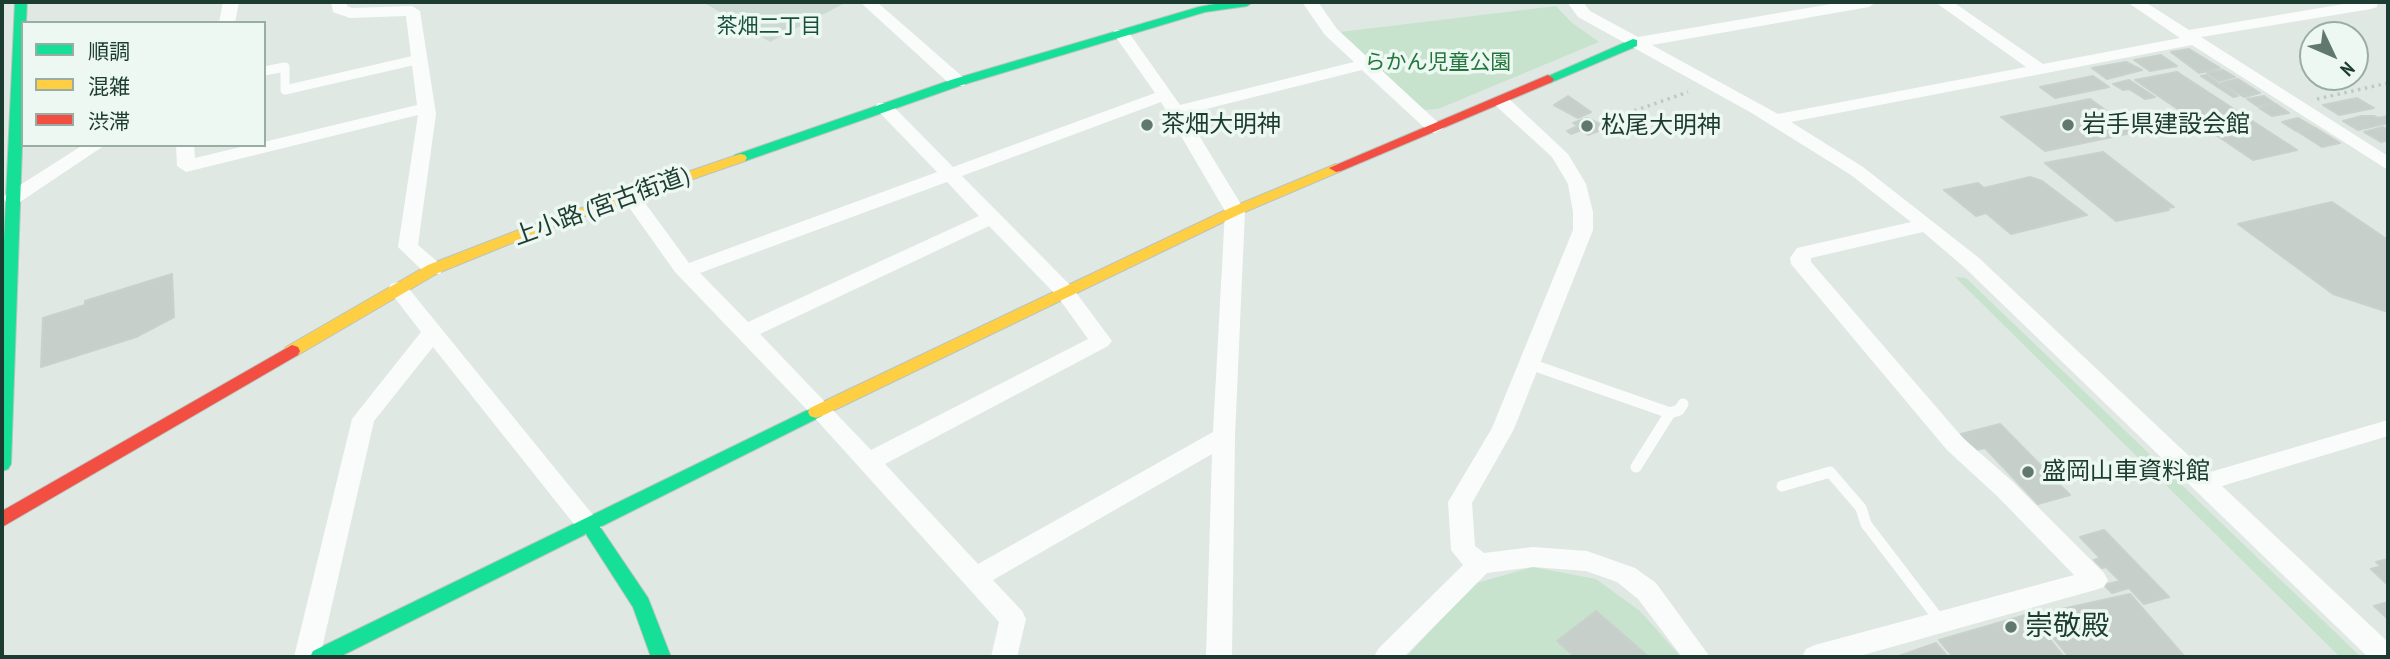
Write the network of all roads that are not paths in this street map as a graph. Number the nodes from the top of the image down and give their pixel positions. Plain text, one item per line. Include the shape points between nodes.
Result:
1 (22, 2) edge
2 (231, 2) edge
3 (339, 2) edge
4 (868, 2) edge
5 (1247, 2) edge
6 (1310, 2) edge
7 (1575, 2) edge
8 (1866, 2) edge
9 (1943, 2) edge
10 (2135, 2) edge
11 (2369, 3) edge
12 (2388, 13) edge
13 (21, 21) edge
14 (227, 21) edge
15 (21, 24) edge
16 (1121, 33) junction
17 (2190, 38) junction
18 (1633, 43) junction
19 (420, 59) junction
20 (1366, 64) junction
21 (2041, 70) junction
22 (266, 71) edge
23 (958, 82) junction
24 (1501, 100) junction
25 (1171, 103) junction
26 (884, 107) junction
27 (426, 108) junction
28 (1777, 120) junction
29 (1434, 128) junction
30 (93, 147) edge
31 (186, 147) edge
32 (265, 147) edge
33 (266, 147) edge
34 (2388, 164) edge
35 (949, 175) junction
36 (630, 196) junction
37 (13, 198) junction
38 (1235, 211) junction
39 (990, 218) junction
40 (1927, 225) junction
41 (433, 269) junction
42 (686, 271) junction
43 (398, 289) junction
44 (1065, 292) junction
45 (433, 332) junction
46 (745, 332) junction
47 (1530, 364) junction
48 (1683, 404) dead end
49 (821, 410) junction
50 (1670, 413) junction
51 (2388, 428) edge
52 (1224, 436) junction
53 (868, 462) junction
54 (2, 464) edge
55 (1636, 467) dead end
56 (2203, 483) junction
57 (1782, 486) dead end
58 (2, 520) edge
59 (590, 526) junction
60 (1480, 564) junction
61 (974, 578) junction
62 (1941, 622) junction
63 (307, 657) edge
64 (320, 657) edge
65 (662, 657) edge
66 (1004, 657) edge
67 (1219, 657) edge
68 (1387, 657) edge
69 (1697, 657) edge
70 (1815, 657) edge
71 (2386, 657) edge

1 - 13 main road
2 - 14 street
3 - 19 street via 339,9 350,13 411,11
4 - 23 street
5 - 16 main road, 上小路 (宮古街道) via 1203,9
6 - 20 street via 1331,32
7 - 18 street via 1584,14
8 - 18 street
9 - 21 street
10 - 17 street
11 - 12 street
11 - 17 street
15 - 37 main road
16 - 23 main road, 上小路 (宮古街道)
16 - 25 street
17 - 21 street
17 - 34 street
18 - 24 main road
18 - 28 street
19 - 22 lane via 285,90 285,67
19 - 27 street
20 - 25 street
20 - 29 street
21 - 28 street
23 - 26 main road, 上小路 (宮古街道)
24 - 29 main road
24 - 47 street via 1559,155 1577,184 1583,212 1583,230 1573,260
25 - 35 street
25 - 38 street
26 - 35 street
26 - 36 main road, 上小路 (宮古街道)
27 - 33 street
27 - 41 street via 408,247
28 - 40 street via 1857,171
29 - 38 main road
30 - 37 street
31 - 32 street via 186,166
35 - 39 street
35 - 42 street
36 - 41 main road, 上小路 (宮古街道)
36 - 42 street
37 - 54 main road
38 - 44 main road
38 - 52 street
39 - 44 street
39 - 46 street
40 - 56 street
40 - 62 street via 1804,253 1801,264 1955,444 2095,580
41 - 43 main road, 上小路 (宮古街道)
42 - 46 street
43 - 45 street
43 - 58 main road, 上小路 (宮古街道)
44 - 49 main road
44 - 53 street via 1101,341
45 - 59 street
45 - 63 street via 363,419
46 - 49 street
47 - 50 lane
47 - 60 street via 1503,429 1460,502 1463,550
48 - 50 lane
49 - 53 street
49 - 59 main road
50 - 55 lane
51 - 56 street
52 - 61 street
52 - 67 street
53 - 61 street
56 - 71 street
57 - 62 lane via 1830,472 1861,508 1866,524
59 - 64 main road
59 - 65 main road via 641,604
60 - 68 street
60 - 69 street via 1533,557 1587,561 1626,575 1647,590
61 - 66 street via 1013,619
62 - 70 street

